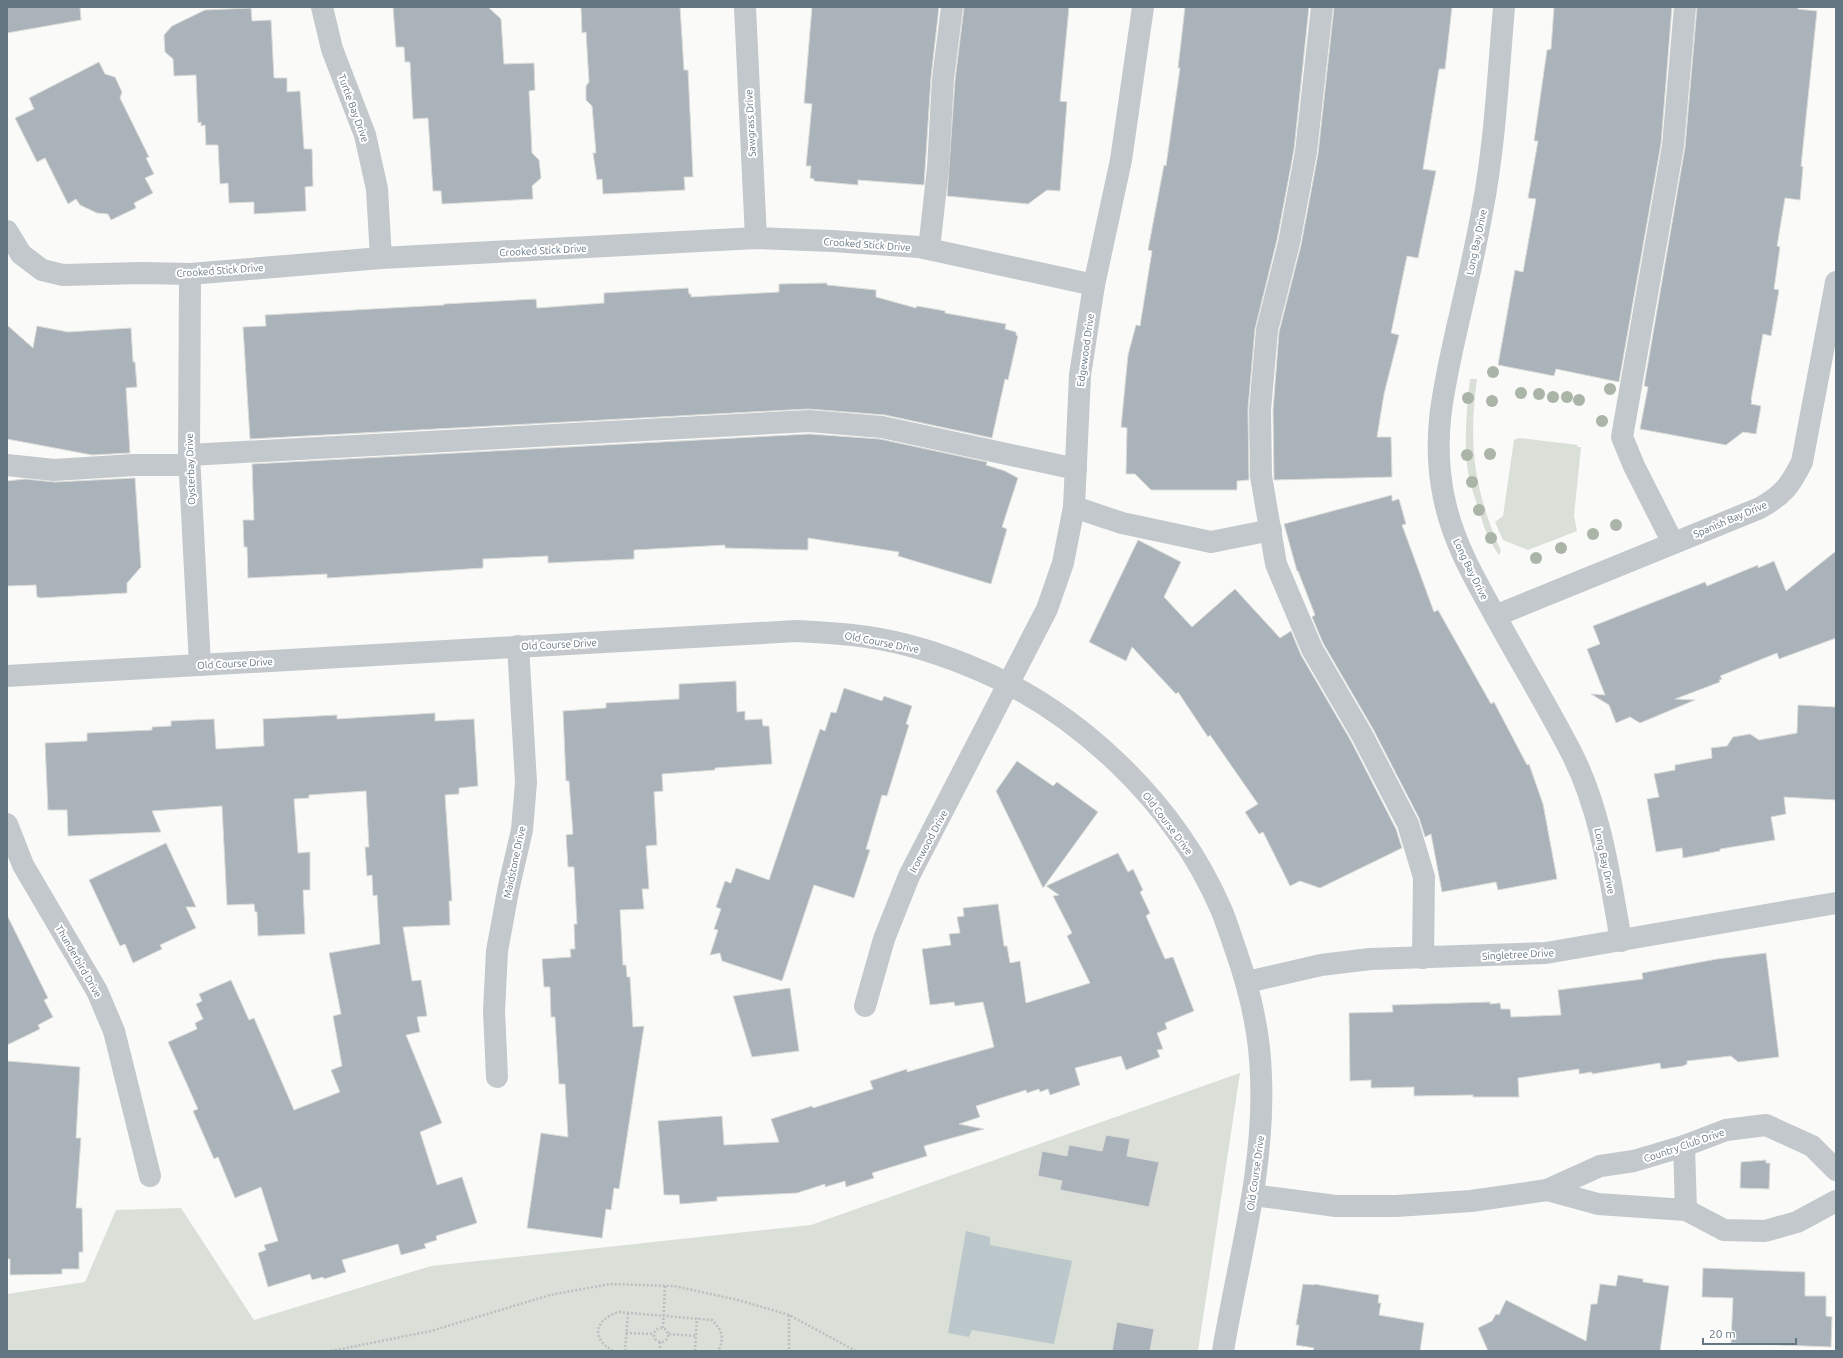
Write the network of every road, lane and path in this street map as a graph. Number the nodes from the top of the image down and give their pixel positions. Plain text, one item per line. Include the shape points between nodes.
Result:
1 (322, 7) edge
2 (744, 7) edge
3 (952, 7) edge
4 (1143, 7) edge
5 (1322, 7) edge
6 (1504, 7) edge
7 (1685, 7) edge
8 (7, 231) edge
9 (756, 238) junction
10 (929, 249) junction
11 (381, 258) junction
12 (190, 274) junction
13 (1836, 282) edge
14 (1094, 285) junction
15 (189, 460) junction
16 (7, 465) edge
17 (1076, 469) junction
18 (1074, 507) junction
19 (1271, 530) junction
20 (1673, 543) junction
21 (1495, 616) junction
22 (518, 646) junction
23 (200, 665) junction
24 (7, 676) edge
25 (1009, 684) junction
26 (7, 824) edge
27 (1836, 903) edge
28 (1621, 941) junction
29 (1423, 958) junction
30 (1247, 982) junction
31 (865, 1006) dead end
32 (497, 1077) dead end
33 (1684, 1146) junction
34 (1836, 1170) edge
35 (150, 1176) dead end
36 (1547, 1190) junction
37 (1253, 1195) junction
38 (1836, 1201) edge
39 (1686, 1210) junction
40 (665, 1286) junction
41 (628, 1313) junction
42 (663, 1315) junction
43 (789, 1316) junction
44 (697, 1318) junction
45 (663, 1328) junction
46 (626, 1333) junction
47 (654, 1334) junction
48 (669, 1334) junction
49 (696, 1336) junction
50 (660, 1342) junction
51 (331, 1351) edge
52 (613, 1351) edge
53 (625, 1351) edge
54 (660, 1351) edge
55 (695, 1351) edge
56 (718, 1351) edge
57 (789, 1351) edge
58 (856, 1351) edge
59 (1223, 1351) edge

1 - 11 street, Turtle Bay Drive via 332,49 367,143 378,189
2 - 9 street, Sawgrass Drive
3 - 10 street via 943,79 938,168
4 - 14 street, Edgewood Drive via 1121,160
5 - 19 street via 1306,152 1289,243 1268,330 1260,417 1261,476
6 - 21 street, Long Bay Drive via 1497,108 1483,210 1441,401 1438,447 1444,498 1456,542
7 - 20 street via 1673,146 1622,437
8 - 12 street, Crooked Stick Drive via 22,254 42,270 63,275
9 - 10 street, Crooked Stick Drive
9 - 11 street, Crooked Stick Drive
10 - 14 street, Crooked Stick Drive
11 - 12 street, Crooked Stick Drive
12 - 15 street, Oysterbay Drive
13 - 20 street, Spanish Bay Drive via 1802,462 1792,482 1776,499 1760,508
14 - 17 street, Edgewood Drive via 1080,375
15 - 16 street via 54,470
15 - 17 street via 809,421 882,426
15 - 23 street, Oysterbay Drive
17 - 18 street, Edgewood Drive
18 - 19 street via 1122,524 1211,542
18 - 25 street, Edgewood Drive via 1063,563 1047,609
19 - 29 street via 1276,564 1312,649 1362,735 1408,824 1424,877
20 - 21 street, Spanish Bay Drive
21 - 28 street, Long Bay Drive via 1572,754 1591,799 1606,860
22 - 23 street, Old Course Drive
22 - 25 street, Old Course Drive via 798,631 853,635 912,646 967,665
22 - 32 street, Maidstone Drive via 526,782 522,830 497,951 494,1011
23 - 24 street, Old Course Drive
25 - 30 street, Old Course Drive via 1060,714 1111,756 1151,798 1190,851 1221,909
25 - 31 street, Ironwood Drive via 909,876 884,939
26 - 35 street, Thunderbird Drive via 23,865 97,991 114,1031
27 - 28 street, Singletree Drive
28 - 29 street, Singletree Drive via 1546,953
29 - 30 street, Singletree Drive via 1370,959 1321,965
30 - 37 street, Old Course Drive via 1261,1076 1261,1142
33 - 34 street, Country Club Drive via 1726,1130 1766,1125 1812,1146
33 - 36 street, Country Club Drive via 1634,1161 1600,1166
33 - 39 street
36 - 37 street, Country Club Drive via 1396,1206 1336,1206
36 - 39 street, Country Club Drive via 1598,1204
37 - 59 street, Old Course Drive
38 - 39 street, Country Club Drive via 1798,1222 1765,1231 1724,1230
40 - 42 path
40 - 43 path via 738,1300
40 - 51 path via 610,1284 550,1295 431,1331
41 - 42 path
41 - 46 path
41 - 52 path via 610,1314 601,1321 598,1329 599,1339 604,1346
42 - 44 path
42 - 45 path
43 - 57 path
43 - 58 path
44 - 49 path
44 - 56 path via 712,1320 721,1329 723,1340
45 - 47 path via 656,1330
45 - 48 path
46 - 47 path
46 - 53 path
47 - 50 path via 655,1339
48 - 49 path
48 - 50 path via 665,1341
49 - 55 path
50 - 54 path

